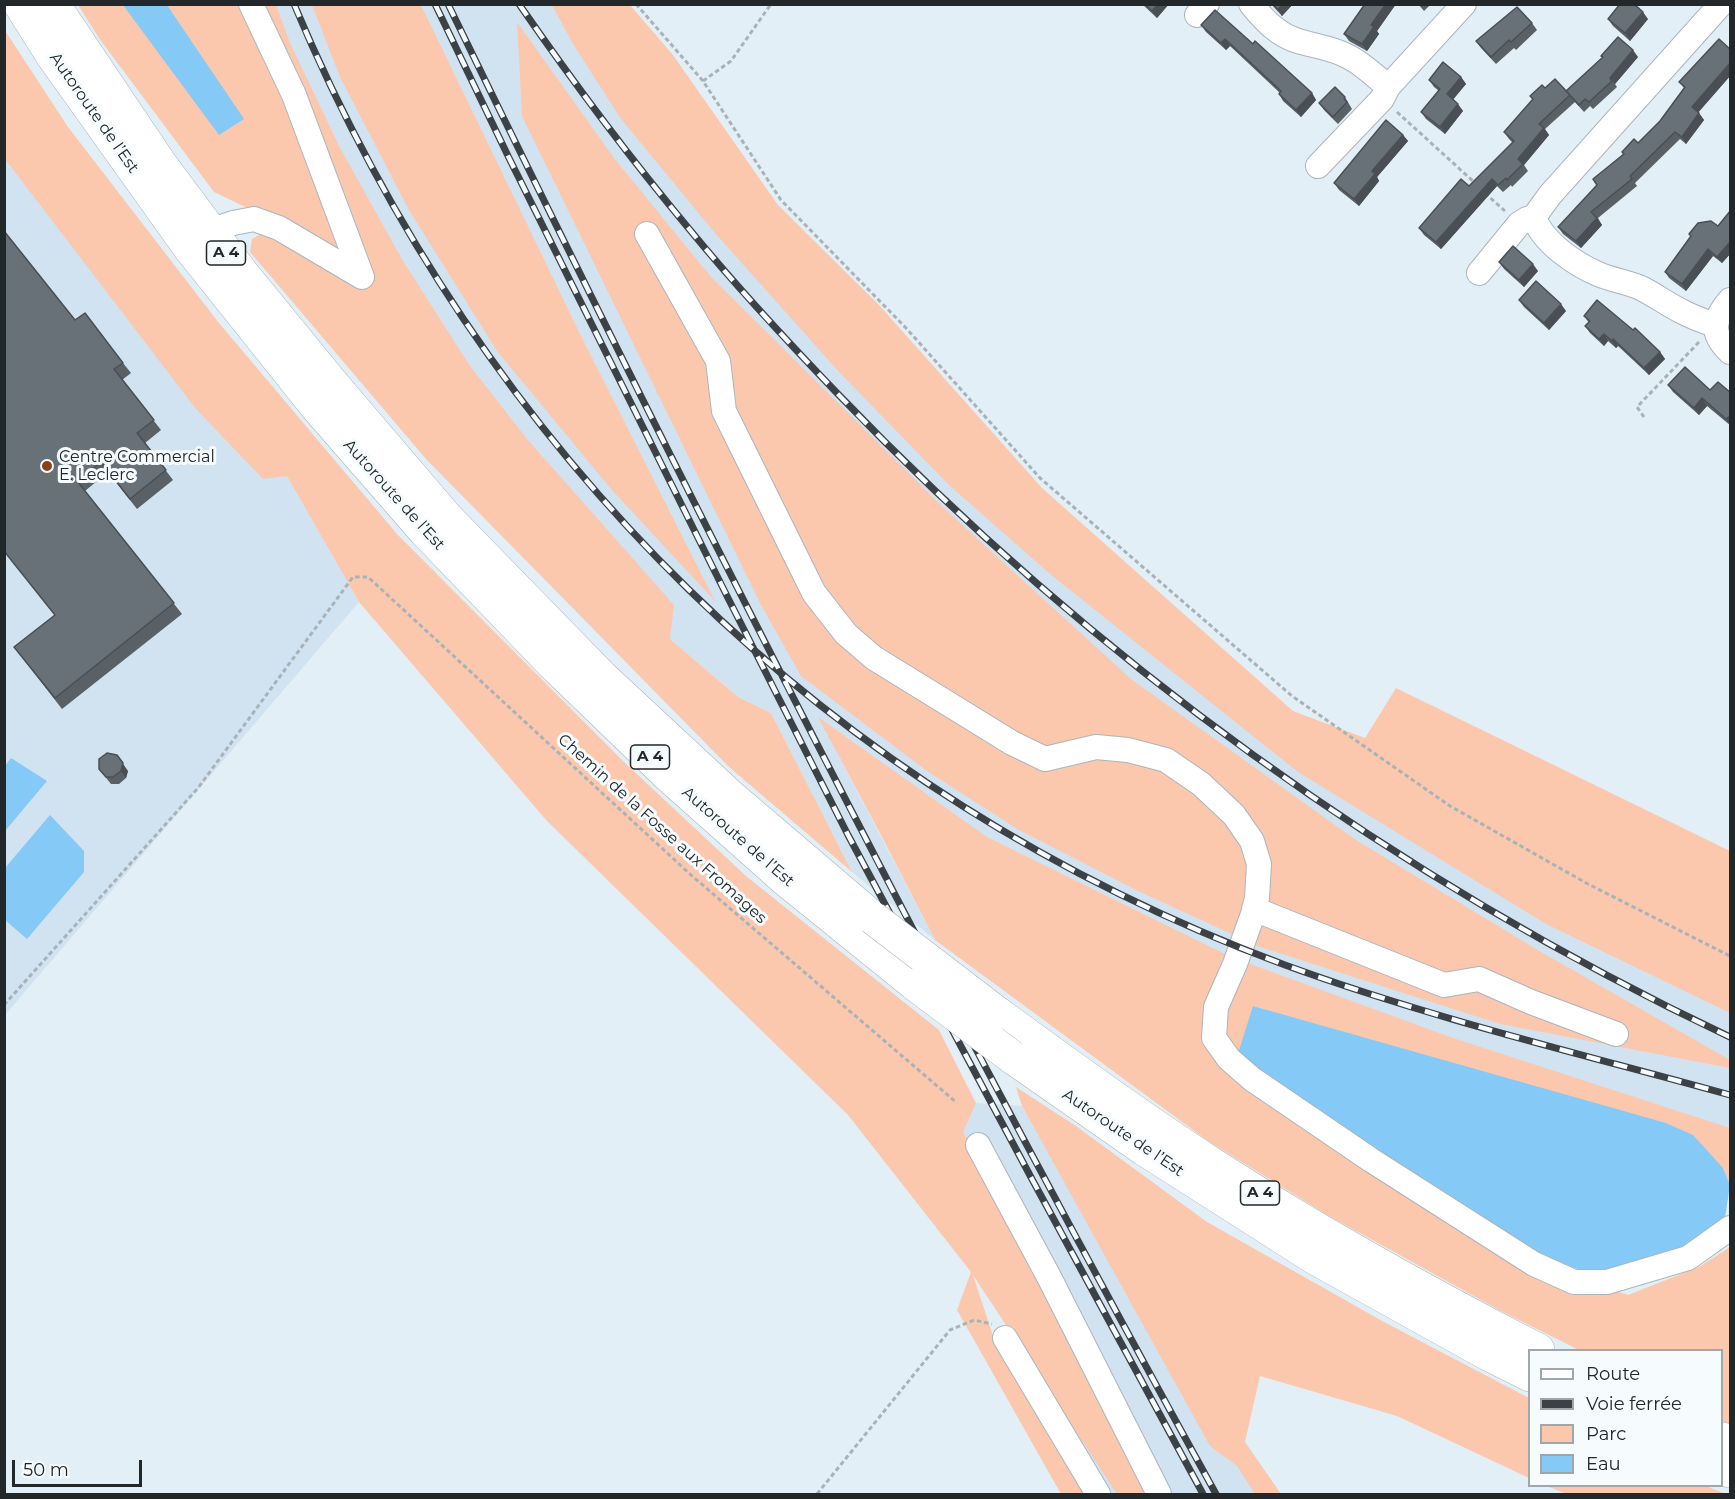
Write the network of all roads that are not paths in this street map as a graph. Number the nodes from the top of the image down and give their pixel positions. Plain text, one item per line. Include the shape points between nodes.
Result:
1 (20, 4) edge
2 (53, 4) edge
3 (251, 4) edge
4 (1251, 4) edge
5 (1464, 4) edge
6 (1721, 4) edge
7 (1385, 93) junction
8 (1318, 166) dead end
9 (1527, 221) junction
10 (210, 231) junction
11 (647, 234) dead end
12 (1479, 273) dead end
13 (1731, 300) edge
14 (1715, 325) junction
15 (1731, 352) edge
16 (1254, 909) junction
17 (1616, 1034) dead end
18 (978, 1145) dead end
19 (1731, 1228) edge
20 (1005, 1338) road end
21 (1536, 1349) edge
22 (1528, 1374) edge
23 (1098, 1494) edge
24 (1159, 1494) edge

1 - 22 highway, Autoroute de l’Est / A 4, bridge via 52,55 196,255 316,406 424,530 553,664 669,776 786,880 916,985 1144,1149 1315,1258
2 - 10 highway, Autoroute de l’Est / A 4
3 - 10 street via 294,95 363,277 279,228 254,219
4 - 7 street via 1281,33 1349,56
5 - 7 street
6 - 9 street
7 - 8 street
9 - 12 street
9 - 14 street via 1584,267 1642,288 1679,311
10 - 21 highway, Autoroute de l’Est / A 4, bridge via 446,517 602,677 730,796 873,918 1105,1092 1213,1164 1329,1236
11 - 16 street via 718,361 724,411 813,593 846,634 874,658 1012,743 1045,759 1096,747 1166,760 1201,784 1234,815 1252,841 1259,864
13 - 14 street
14 - 15 street via 1719,341
16 - 17 street via 1444,986 1479,980
16 - 19 street via 1216,1007 1214,1038 1229,1059 1252,1079 1371,1160 1534,1264 1574,1282 1607,1282 1688,1258
18 - 24 street
20 - 23 street

